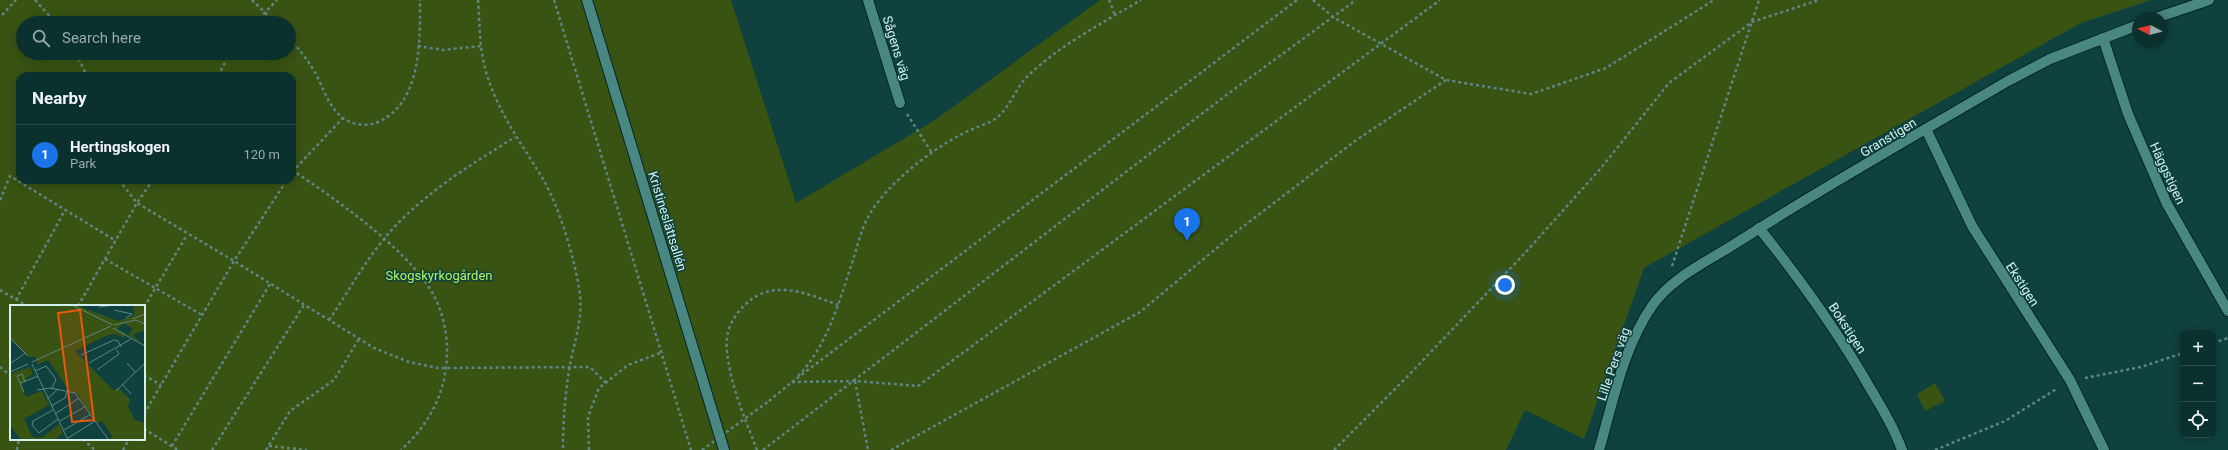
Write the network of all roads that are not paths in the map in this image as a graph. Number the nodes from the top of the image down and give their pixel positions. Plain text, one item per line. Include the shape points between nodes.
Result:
1 (587, 0) edge
2 (868, 0) edge
3 (2209, 0) edge
4 (2168, 14) edge
5 (2132, 27) edge
6 (2103, 38) junction
7 (900, 103) road end
8 (1926, 129) junction
9 (1760, 228) junction
10 (1663, 293) joint
11 (2228, 311) edge
12 (724, 450) edge
13 (1599, 450) edge
14 (1902, 450) edge
15 (2104, 450) edge

1 - 12 street, Kristineslättsallén
2 - 7 street, Sågens väg
3 - 4 street
5 - 6 street, Granstigen
6 - 8 street, Granstigen via 2050,59
6 - 11 street, Häggstigen via 2128,114 2164,197
8 - 9 street, Granstigen
8 - 15 street, Ekstigen via 1972,226 2070,380
9 - 10 street, Granstigen
9 - 14 street, Bokstigen via 1800,279 1853,359 1896,434
10 - 13 street, Lille Pers väg via 1652,305 1631,344

